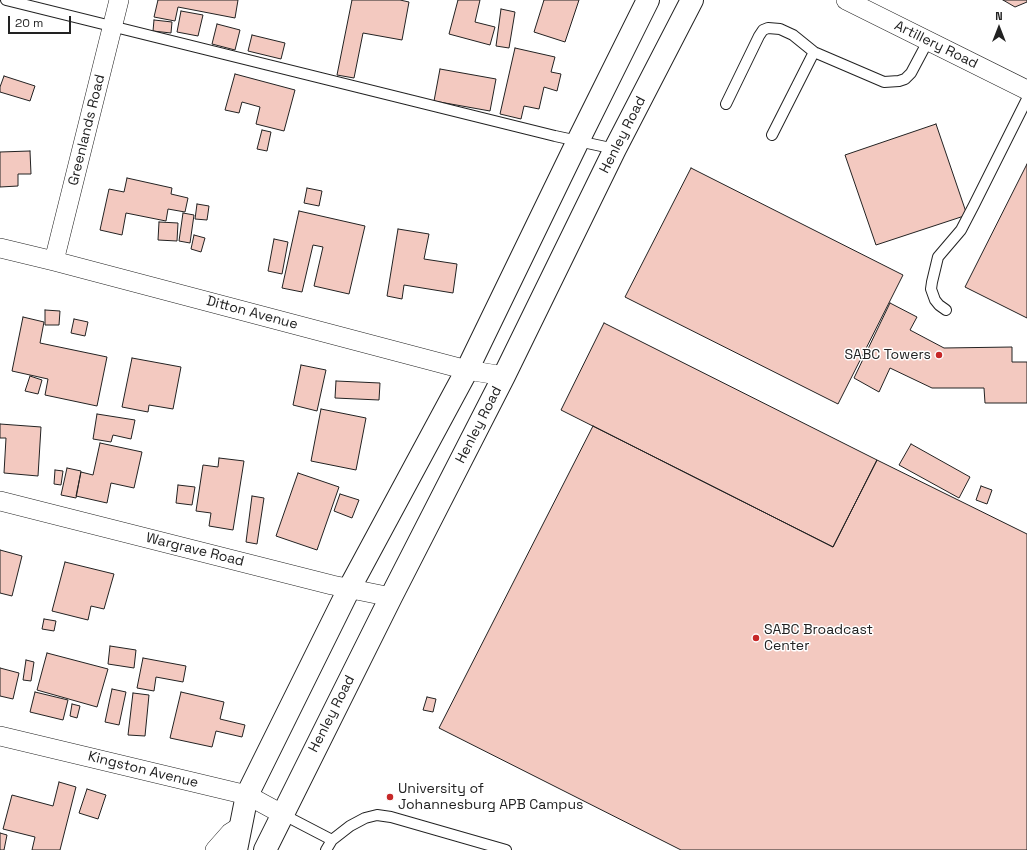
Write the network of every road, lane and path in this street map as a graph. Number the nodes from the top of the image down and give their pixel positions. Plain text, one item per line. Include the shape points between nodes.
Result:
1 (6, 0) edge
2 (119, 0) edge
3 (648, 0) edge
4 (692, 0) edge
5 (846, 0) edge
6 (113, 26) junction
7 (928, 41) junction
8 (814, 52) junction
9 (1027, 90) edge
10 (1027, 99) edge
11 (726, 104) dead end
12 (772, 134) dead end
13 (578, 141) junction
14 (615, 149) junction
15 (0, 248) edge
16 (54, 261) junction
17 (946, 310) dead end
18 (467, 370) junction
19 (504, 376) junction
20 (0, 501) edge
21 (349, 589) junction
22 (390, 597) junction
23 (0, 736) edge
24 (247, 795) junction
25 (282, 814) junction
26 (241, 826) junction
27 (332, 840) junction
28 (215, 850) edge
29 (236, 850) edge
30 (265, 850) edge
31 (326, 850) edge
32 (506, 850) edge

1 - 6 lane
2 - 6 street, Greenlands Road
3 - 13 main road
4 - 14 main road, Henley Road
5 - 7 street, Artillery Road
6 - 13 lane
6 - 16 street, Greenlands Road
7 - 8 lane via 911,73 899,82 884,82
7 - 9 street, Artillery Road
8 - 11 lane via 780,29 773,27 763,30
8 - 12 lane
10 - 17 lane via 968,218 938,257 931,289 935,300
13 - 14 lane
13 - 18 main road
14 - 19 main road, Henley Road
15 - 16 street, Ditton Avenue
16 - 18 street, Ditton Avenue
18 - 19 street, Ditton Avenue
18 - 21 main road
19 - 22 main road, Henley Road
20 - 21 street, Wargrave Road
21 - 22 street, Wargrave Road
21 - 24 main road
22 - 25 main road, Henley Road
23 - 24 street, Kingston Avenue
24 - 25 street, Kingston Avenue
24 - 26 main road
25 - 27 lane
25 - 30 main road, Henley Road
26 - 28 street via 230,833
26 - 29 main road
27 - 31 lane
27 - 32 lane via 350,826 377,815

